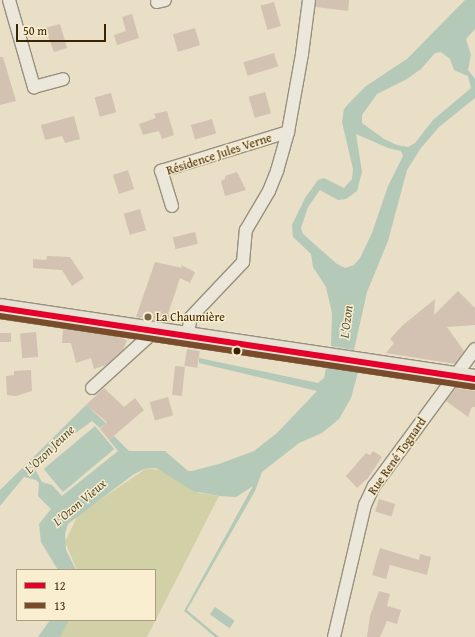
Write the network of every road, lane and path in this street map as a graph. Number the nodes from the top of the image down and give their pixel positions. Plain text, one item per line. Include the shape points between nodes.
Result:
1 (8, 0) edge
2 (309, 0) edge
3 (63, 79) dead end
4 (288, 132) junction
5 (172, 206) dead end
6 (0, 308) edge
7 (149, 331) junction
8 (188, 336) junction
9 (475, 349) edge
10 (454, 376) junction
11 (475, 379) edge
12 (92, 388) dead end
13 (334, 637) edge

1 - 3 street via 34,87
2 - 4 street, Résidence Jules Verne
4 - 5 street, Résidence Jules Verne via 161,171
4 - 8 street, Résidence Jules Verne via 269,191 246,230 243,262 191,317
6 - 7 main road
7 - 8 main road
7 - 12 street via 147,338
8 - 10 main road
9 - 10 street, Rue René Tognard
10 - 11 main road
10 - 13 street, Rue René Tognard via 374,486 365,505

